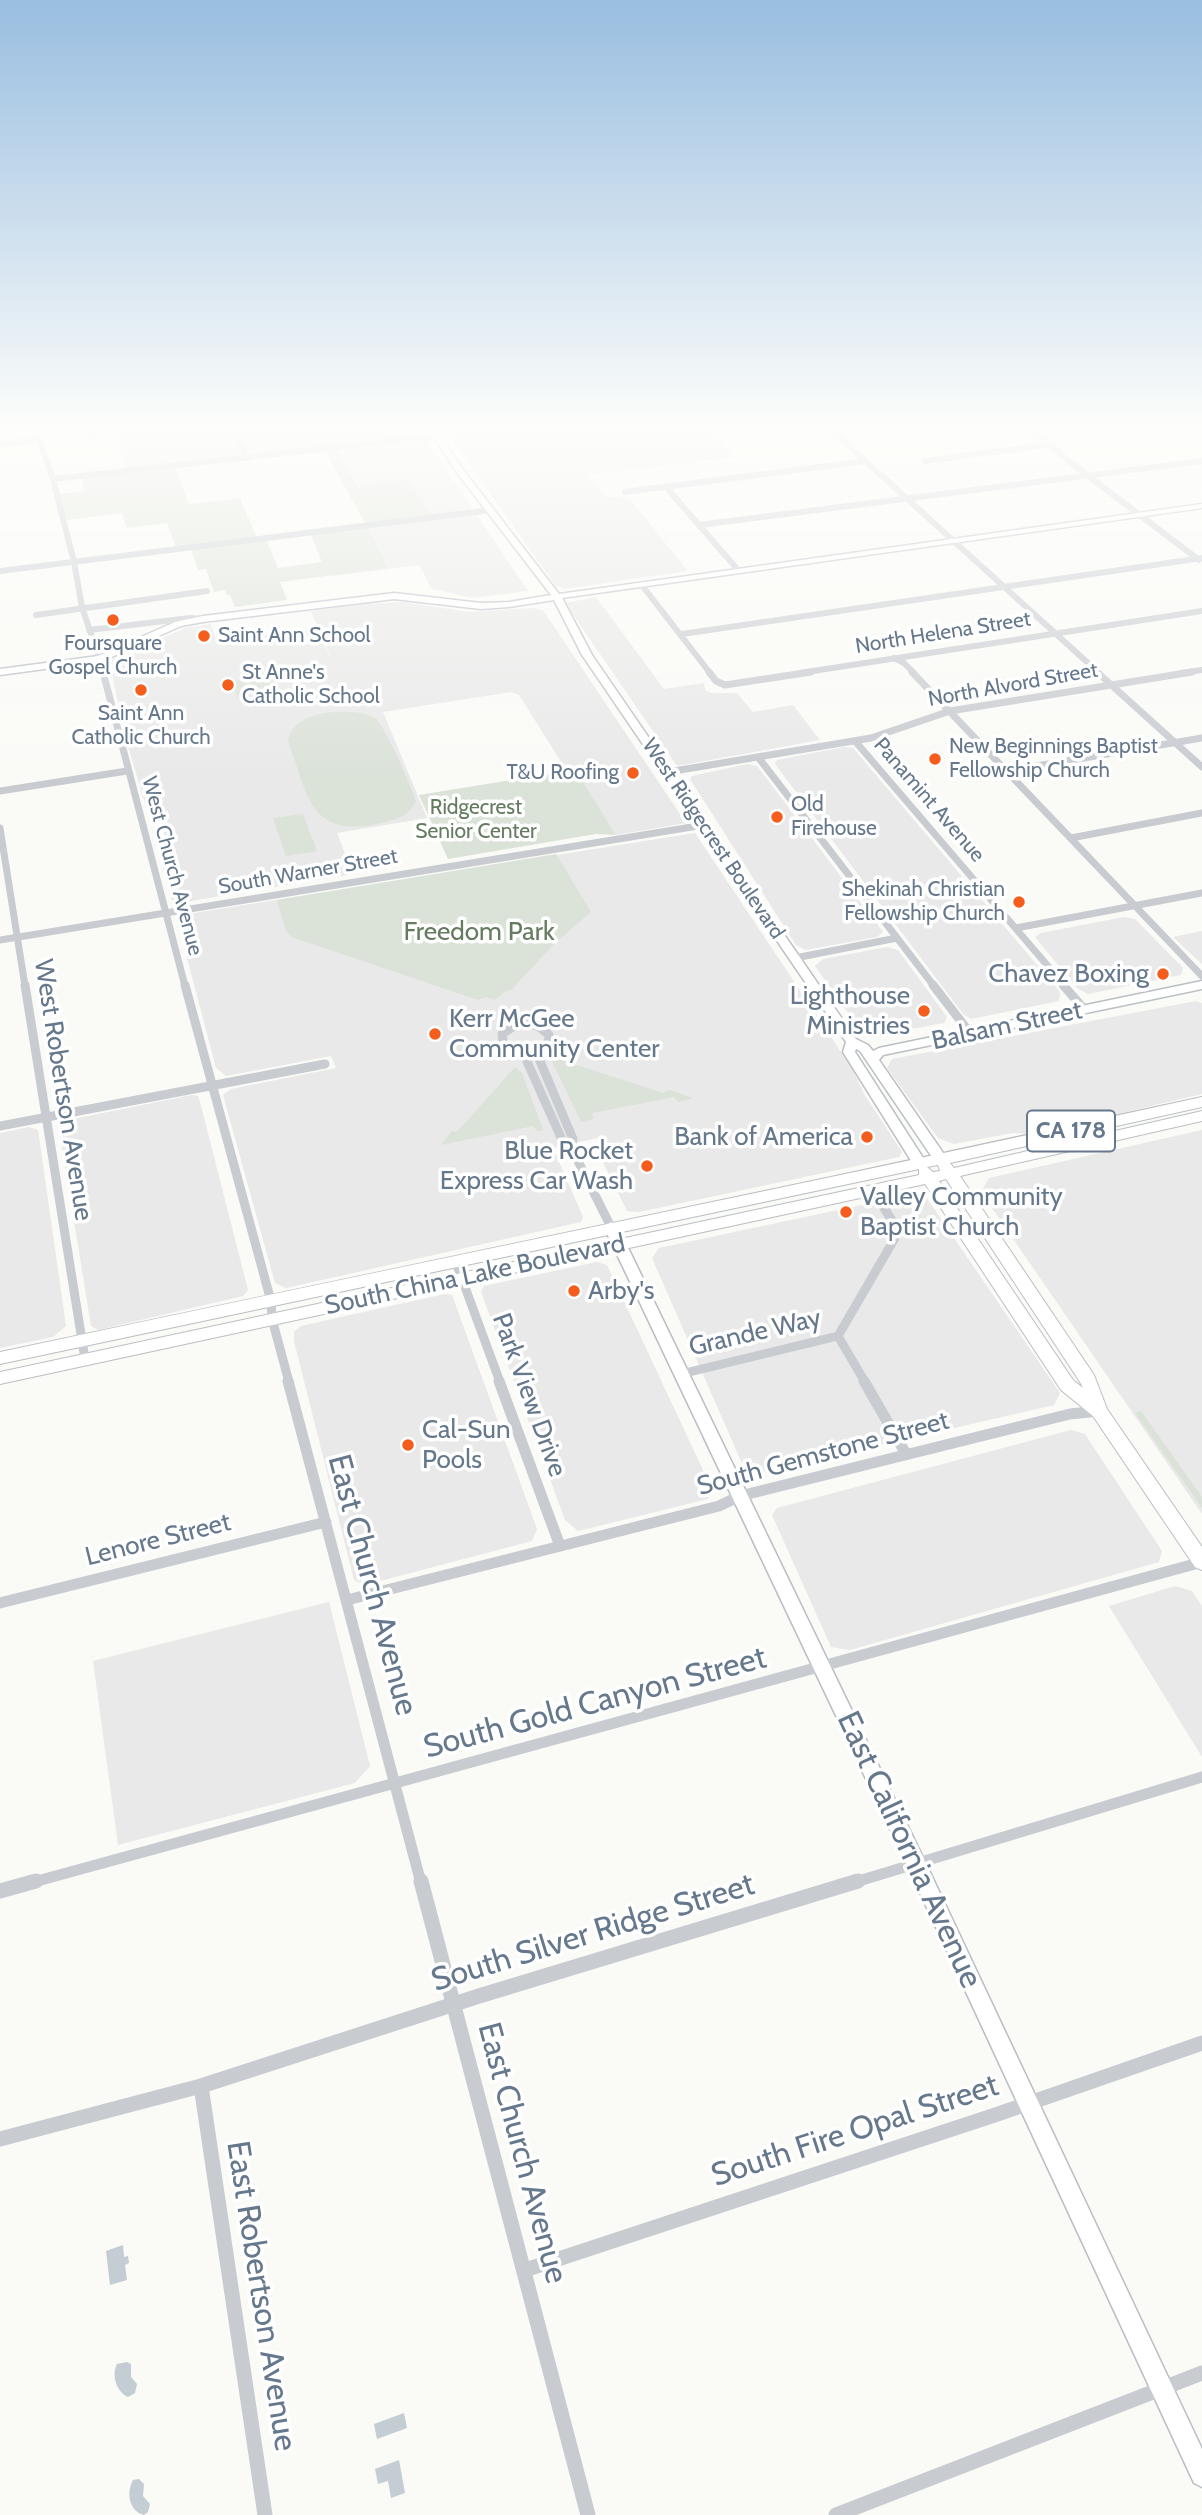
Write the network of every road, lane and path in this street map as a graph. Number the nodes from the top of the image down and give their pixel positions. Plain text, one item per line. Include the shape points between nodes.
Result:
1 (69, 542) edge
2 (232, 542) edge
3 (516, 542) edge
4 (714, 542) edge
5 (936, 542) edge
6 (956, 542) edge
7 (1177, 542) edge
8 (1201, 560) edge
9 (74, 562) junction
10 (738, 570) junction
11 (0, 571) edge
12 (641, 583) junction
13 (1004, 587) junction
14 (207, 591) dead end
15 (556, 596) junction
16 (82, 607) junction
17 (1202, 611) edge
18 (36, 615) dead end
19 (203, 619) junction
20 (89, 630) junction
21 (682, 634) junction
22 (1055, 634) junction
23 (894, 658) junction
24 (100, 659) junction
25 (1202, 670) edge
26 (0, 672) edge
27 (1112, 685) junction
28 (950, 711) junction
29 (1202, 738) edge
30 (855, 741) junction
31 (1175, 743) junction
32 (758, 757) junction
33 (1202, 767) edge
34 (127, 771) junction
35 (1007, 771) junction
36 (668, 772) junction
37 (0, 791) edge
38 (1202, 813) edge
39 (704, 825) junction
40 (0, 828) edge
41 (1071, 838) junction
42 (1202, 893) edge
43 (1135, 906) junction
44 (165, 914) junction
45 (1016, 928) junction
46 (16, 938) junction
47 (897, 938) junction
48 (0, 940) edge
49 (795, 958) junction
50 (1202, 976) edge
51 (1202, 985) edge
52 (1085, 1010) junction
53 (970, 1033) junction
54 (852, 1042) junction
55 (537, 1055) junction
56 (525, 1057) junction
57 (872, 1060) junction
58 (325, 1064) dead end
59 (861, 1071) junction
60 (211, 1085) junction
61 (1202, 1102) edge
62 (1202, 1110) edge
63 (1202, 1116) edge
64 (47, 1117) junction
65 (0, 1126) edge
66 (1148, 1129) junction
67 (571, 1147) junction
68 (941, 1160) junction
69 (920, 1164) junction
70 (950, 1174) junction
71 (930, 1178) junction
72 (872, 1189) junction
73 (615, 1236) junction
74 (455, 1260) junction
75 (462, 1278) junction
76 (271, 1301) junction
77 (272, 1320) junction
78 (838, 1336) junction
79 (82, 1340) junction
80 (0, 1358) edge
81 (85, 1359) junction
82 (681, 1374) junction
83 (0, 1378) edge
84 (1099, 1411) junction
85 (906, 1454) junction
86 (740, 1496) junction
87 (326, 1522) junction
88 (560, 1546) junction
89 (1202, 1562) edge
90 (346, 1600) junction
91 (0, 1603) edge
92 (822, 1666) junction
93 (1202, 1777) edge
94 (395, 1784) junction
95 (916, 1863) junction
96 (0, 1891) edge
97 (453, 2005) junction
98 (1202, 2043) edge
99 (201, 2085) junction
100 (1027, 2103) junction
101 (0, 2139) edge
102 (525, 2270) junction
103 (1202, 2374) edge
104 (1161, 2389) junction
105 (1202, 2474) edge
106 (265, 2515) edge
107 (588, 2515) edge
108 (836, 2515) edge

1 - 9 street, West Church Avenue
2 - 9 street
3 - 15 main road, West Ridgecrest Boulevard
4 - 10 street
5 - 10 main road
6 - 13 street
7 - 8 street
8 - 13 street
9 - 11 street
9 - 16 street, West Church Avenue
10 - 12 main road
12 - 15 main road
12 - 21 street
13 - 21 street
13 - 22 street
14 - 16 street
15 - 19 main road via 486,606 416,596 355,599
15 - 36 main road, West Ridgecrest Boulevard via 546,604 569,634 576,635
16 - 18 street
16 - 20 street, West Church Avenue
17 - 22 street, North Helena Street
19 - 20 street
19 - 24 main road via 178,624
20 - 24 street, West Church Avenue
21 - 23 street, North Helena Street via 716,681 725,685
22 - 23 street, North Helena Street
22 - 27 street
23 - 28 street
24 - 26 main road
24 - 34 street, West Church Avenue
25 - 27 street, North Alvord Street
27 - 28 street, North Alvord Street
27 - 31 street
28 - 30 street, North Alvord Street
28 - 35 street
29 - 31 street
30 - 32 street, North Alvord Street
30 - 45 street, Panamint Avenue
31 - 33 street
31 - 35 street
32 - 36 street, North Alvord Street
32 - 47 street
34 - 37 street
34 - 44 street, West Church Avenue
35 - 41 street
36 - 39 main road, West Ridgecrest Boulevard
38 - 41 street
39 - 44 street, South Warner Street
39 - 49 main road, West Ridgecrest Boulevard
40 - 46 street, West Robertson Avenue
41 - 43 street
42 - 43 street
43 - 45 street
43 - 50 street
44 - 46 street, South Warner Street
44 - 60 street, West Church Avenue
45 - 52 street, Panamint Avenue
46 - 48 street, South Warner Street
46 - 64 street, West Robertson Avenue
47 - 49 street
47 - 53 street
49 - 54 main road, West Ridgecrest Boulevard
51 - 52 main road, Balsam Street
52 - 53 main road, Balsam Street
53 - 57 main road, Balsam Street via 879,1052
54 - 57 main road, West Ridgecrest Boulevard via 864,1048
54 - 59 main road, West Ridgecrest Boulevard via 849,1052
55 - 56 street
55 - 56 street via 550,1041 545,1030 529,1024 506,1030 502,1034 504,1048 511,1055
55 - 67 street via 570,1130
56 - 67 street via 563,1142
57 - 59 street, Balsam Street
57 - 68 main road, West Ridgecrest Boulevard
58 - 60 street
59 - 69 main road, West Ridgecrest Boulevard
60 - 64 street
60 - 76 street, West Church Avenue
61 - 68 main road, CA 178
62 - 66 main road via 1154,1121
63 - 66 main road, CA 178
64 - 65 street
64 - 79 street, West Robertson Avenue
66 - 70 main road, CA 178
67 - 73 street
68 - 69 main road, South China Lake Boulevard
68 - 70 main road
69 - 71 main road, West Ridgecrest Boulevard
69 - 73 main road, South China Lake Boulevard
70 - 71 main road, South China Lake Boulevard
70 - 84 main road via 1088,1380
71 - 72 main road, South China Lake Boulevard
71 - 84 main road, West Ridgecrest Boulevard via 1067,1385
72 - 73 main road, South China Lake Boulevard
72 - 78 street, Grande Way via 893,1222 895,1238
73 - 74 main road, South China Lake Boulevard
73 - 75 main road, South China Lake Boulevard
73 - 82 main road, East California Avenue
74 - 75 street, Park View Drive
74 - 76 main road, South China Lake Boulevard
75 - 77 main road, South China Lake Boulevard
75 - 88 street, Park View Drive
76 - 77 street, West Church Avenue
76 - 79 main road, South China Lake Boulevard
77 - 81 main road, South China Lake Boulevard
77 - 87 street, East Church Avenue
78 - 82 street, Grande Way
78 - 85 street
79 - 80 main road, South China Lake Boulevard
79 - 81 street, West Robertson Avenue
81 - 83 main road, South China Lake Boulevard
82 - 86 main road, East California Avenue
84 - 85 street, South Gemstone Street
84 - 89 main road
85 - 86 street, South Gemstone Street
86 - 88 street, South Gemstone Street via 723,1505
86 - 92 main road, East California Avenue
87 - 90 street, East Church Avenue
87 - 91 street, Lenore Street
88 - 90 street, South Gemstone Street
89 - 92 street, South Gold Canyon Street
90 - 94 street, East Church Avenue
92 - 94 street, South Gold Canyon Street
92 - 95 main road, East California Avenue
93 - 95 street, South Silver Ridge Street
94 - 96 street, South Gold Canyon Street
94 - 97 street, East Church Avenue
95 - 97 street, South Silver Ridge Street
95 - 100 main road, East California Avenue
97 - 99 street, South Silver Ridge Street
97 - 102 street, East Church Avenue
98 - 100 street, South Fire Opal Street
99 - 101 street, South Silver Ridge Street
99 - 106 street, East Robertson Avenue
100 - 102 street, South Fire Opal Street
100 - 104 main road, East California Avenue
102 - 107 street, East Church Avenue
103 - 104 street
104 - 105 main road, East California Avenue
104 - 108 street

